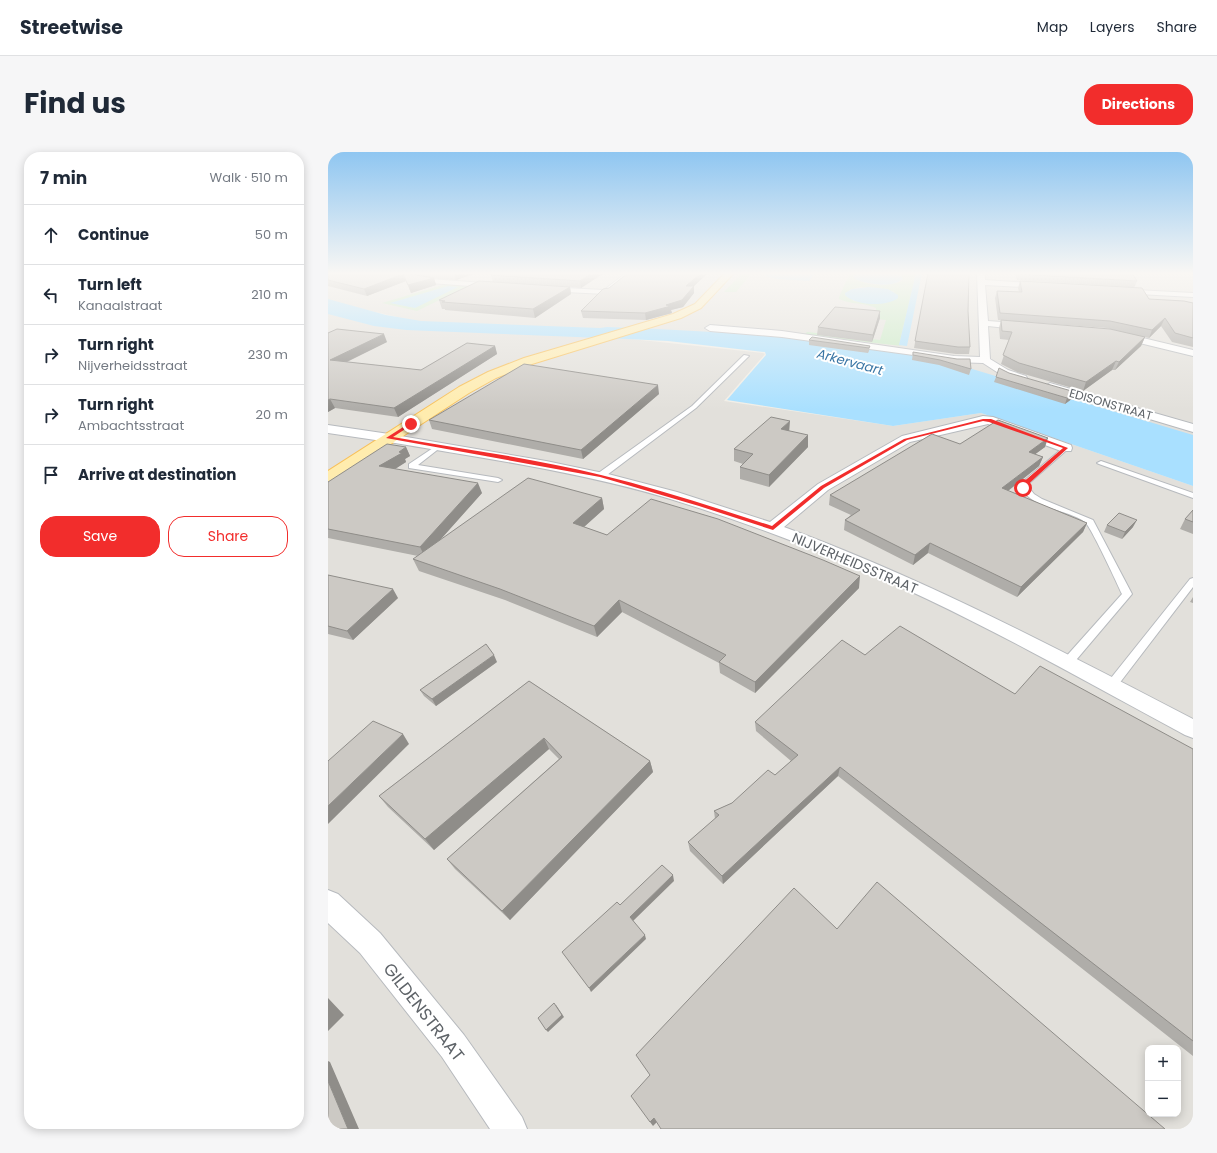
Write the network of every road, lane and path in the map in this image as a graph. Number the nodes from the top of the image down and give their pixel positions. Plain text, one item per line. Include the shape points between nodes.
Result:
1 (669, 319) edge
2 (983, 319) edge
3 (983, 323) junction
4 (710, 328) dead end
5 (1037, 328) edge
6 (1107, 334) edge
7 (1193, 353) edge
8 (746, 356) dead end
9 (985, 360) junction
10 (1193, 428) edge
11 (328, 429) edge
12 (389, 438) junction
13 (439, 446) junction
14 (1066, 448) joint
15 (1101, 463) dead end
16 (600, 476) junction
17 (328, 478) edge
18 (498, 480) dead end
19 (1193, 496) edge
20 (773, 528) junction
21 (1193, 581) edge
22 (1067, 663) junction
23 (1111, 686) junction
24 (1193, 730) edge
25 (328, 904) edge
26 (510, 1129) edge

1 - 12 main road via 528,361 492,375
2 - 3 street
3 - 5 street
3 - 9 street
4 - 9 street via 782,334 928,354 954,360
6 - 7 street
8 - 16 lane via 694,407
9 - 10 street, EDISONSTRAAT via 1004,372
11 - 12 street, NIJVERHEIDSSTRAAT
12 - 13 street, NIJVERHEIDSSTRAAT
12 - 17 main road
13 - 16 street, NIJVERHEIDSSTRAAT
13 - 18 lane via 412,466
14 - 20 street via 989,420 906,440 823,487
14 - 22 lane via 1023,485 1023,488 1033,497 1090,522 1127,594
15 - 19 lane
16 - 20 street, NIJVERHEIDSSTRAAT via 701,504
20 - 22 street, NIJVERHEIDSSTRAAT via 896,578
21 - 23 lane
22 - 23 street, NIJVERHEIDSSTRAAT
23 - 24 street, NIJVERHEIDSSTRAAT
25 - 26 street, GILDENSTRAAT via 370,943 453,1046

